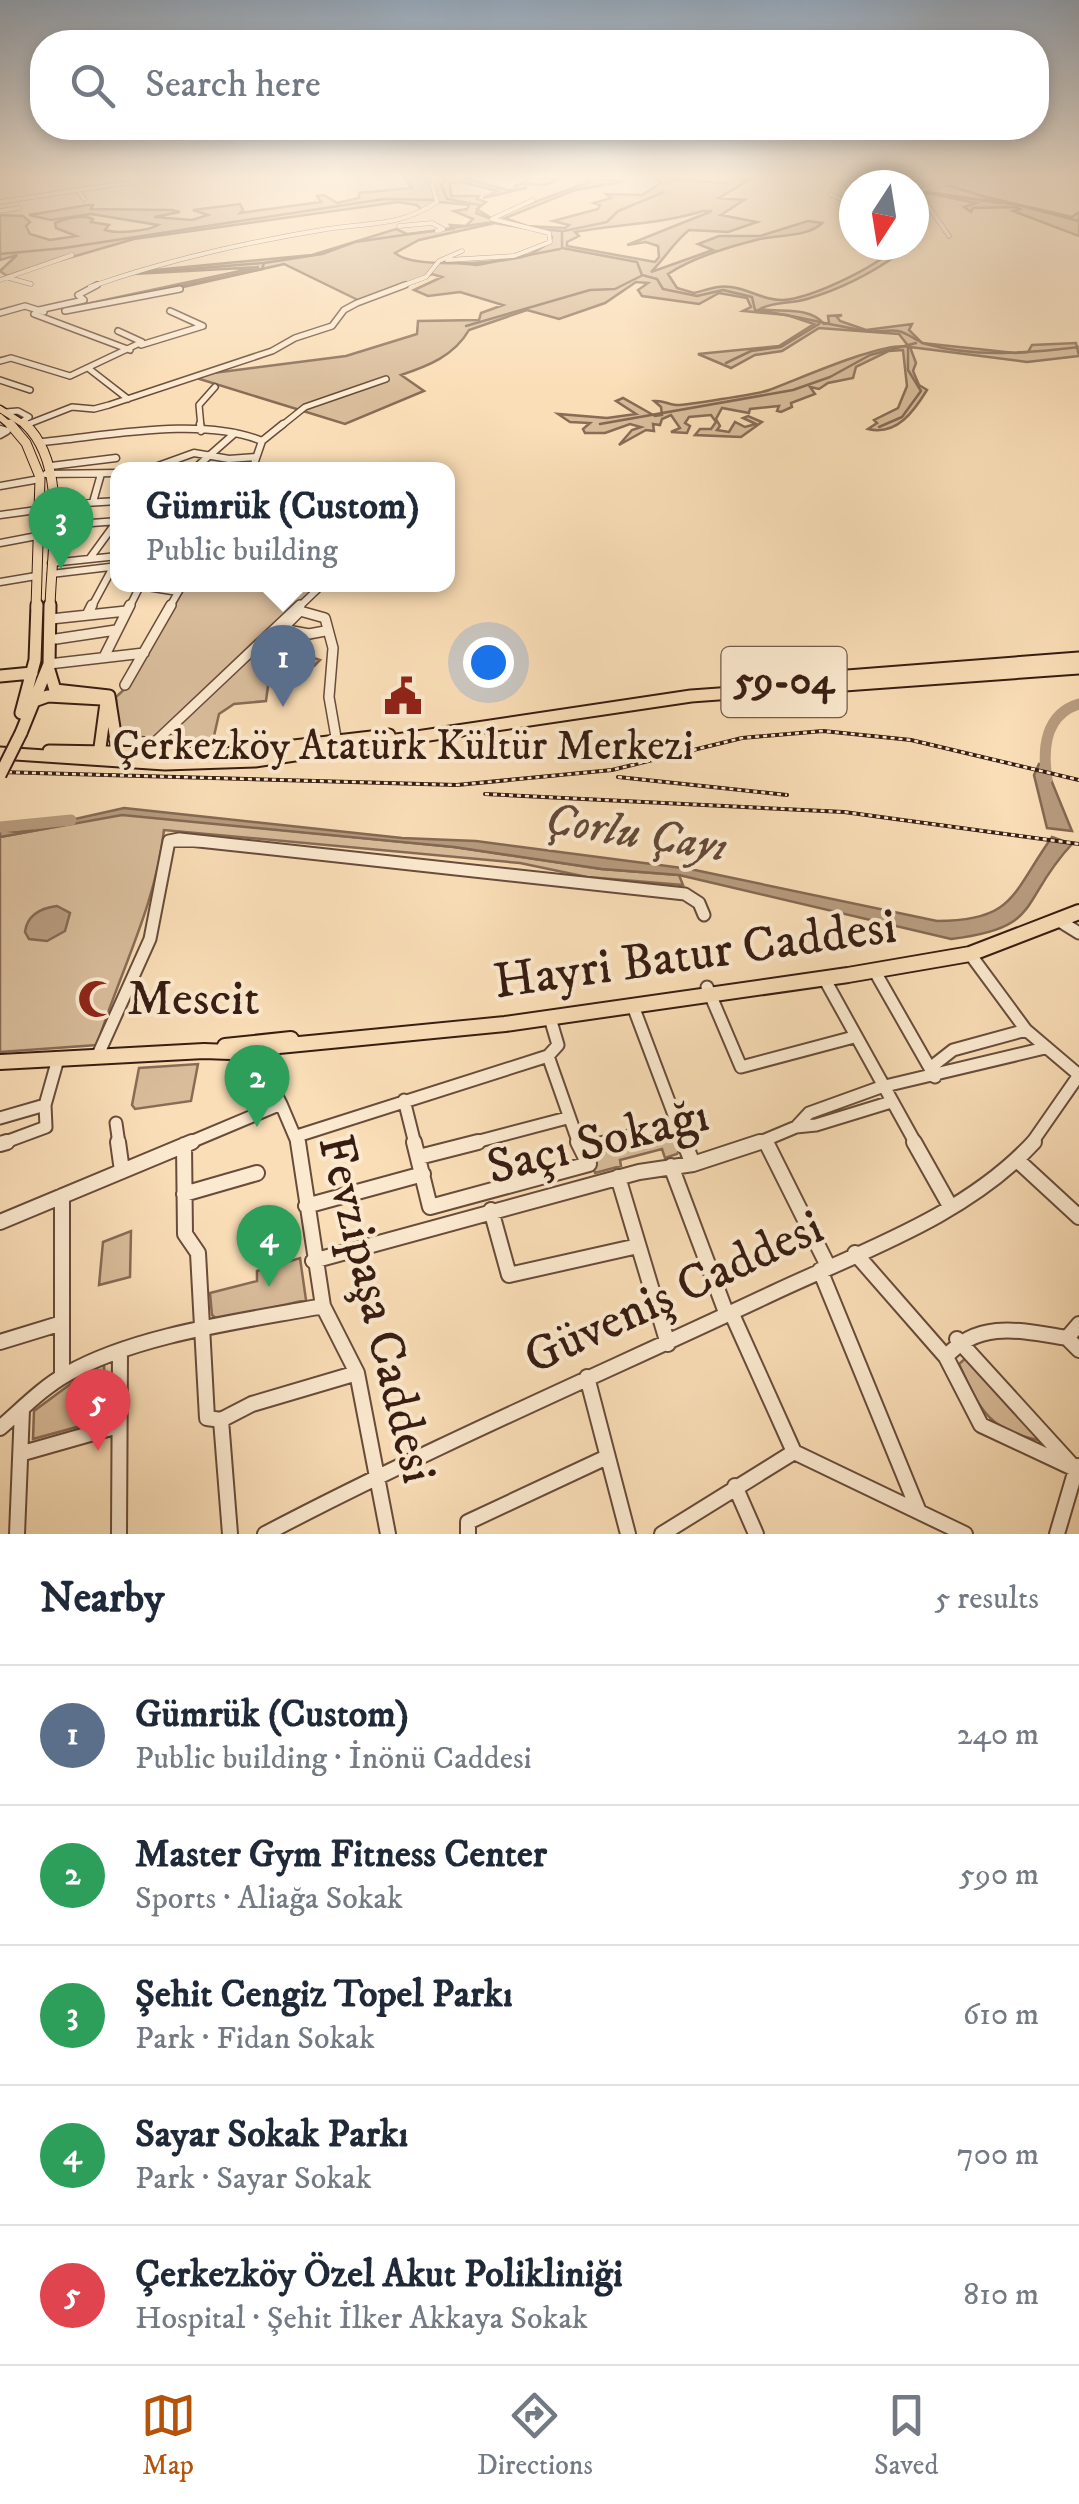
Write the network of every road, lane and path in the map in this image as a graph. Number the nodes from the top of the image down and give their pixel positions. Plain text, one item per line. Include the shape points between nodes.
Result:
1 (230, 250) edge
2 (534, 250) edge
3 (462, 252) dead end
4 (72, 256) dead end
5 (442, 260) junction
6 (3, 279) edge
7 (31, 284) dead end
8 (180, 289) dead end
9 (380, 297) dead end
10 (370, 298) junction
11 (0, 302) edge
12 (15, 307) junction
13 (39, 310) junction
14 (170, 310) dead end
15 (0, 313) edge
16 (118, 331) dead end
17 (140, 345) junction
18 (130, 350) junction
19 (0, 362) edge
20 (88, 368) junction
21 (386, 379) dead end
22 (0, 380) edge
23 (215, 387) dead end
24 (30, 390) dead end
25 (128, 399) junction
26 (2, 419) edge
27 (24, 424) junction
28 (201, 431) junction
29 (235, 433) junction
30 (262, 441) junction
31 (42, 442) junction
32 (213, 456) junction
33 (256, 458) junction
34 (229, 459) junction
35 (114, 462) edge
36 (169, 462) edge
37 (204, 462) edge
38 (227, 462) edge
39 (255, 462) edge
40 (52, 471) junction
41 (110, 473) edge
42 (101, 474) junction
43 (40, 478) junction
44 (0, 488) edge
45 (110, 501) edge
46 (93, 502) junction
47 (52, 505) junction
48 (38, 510) junction
49 (0, 516) edge
50 (110, 522) edge
51 (52, 526) junction
52 (110, 531) edge
53 (37, 536) junction
54 (0, 543) edge
55 (110, 557) edge
56 (90, 558) junction
57 (110, 567) joint
58 (50, 568) junction
59 (36, 576) junction
60 (103, 581) junction
61 (0, 582) edge
62 (110, 582) edge
63 (137, 592) edge
64 (178, 592) edge
65 (314, 592) edge
66 (126, 610) junction
67 (88, 613) junction
68 (51, 619) junction
69 (116, 630) junction
70 (325, 631) junction
71 (56, 638) dead end
72 (144, 653) junction
73 (104, 657) junction
74 (1079, 658) edge
75 (49, 665) junction
76 (1079, 668) edge
77 (32, 673) junction
78 (0, 676) edge
79 (124, 684) dead end
80 (34, 701) junction
81 (491, 724) junction
82 (18, 733) junction
83 (337, 743) junction
84 (116, 745) junction
85 (4, 753) edge
86 (103, 756) junction
87 (0, 775) edge
88 (1079, 912) edge
89 (704, 915) dead end
90 (1058, 920) junction
91 (1079, 933) edge
92 (970, 954) junction
93 (874, 970) junction
94 (824, 978) junction
95 (708, 991) junction
96 (633, 1006) junction
97 (114, 1018) joint
98 (550, 1018) junction
99 (1026, 1030) junction
100 (854, 1037) junction
101 (258, 1048) junction
102 (1045, 1048) junction
103 (548, 1056) junction
104 (97, 1057) junction
105 (58, 1059) junction
106 (0, 1062) edge
107 (933, 1072) junction
108 (1078, 1081) edge
109 (882, 1087) junction
110 (404, 1100) junction
111 (892, 1102) junction
112 (281, 1104) junction
113 (45, 1105) junction
114 (0, 1118) edge
115 (567, 1118) junction
116 (675, 1122) junction
117 (116, 1123) dead end
118 (796, 1127) junction
119 (296, 1136) junction
120 (765, 1140) junction
121 (0, 1144) edge
122 (184, 1145) junction
123 (584, 1149) junction
124 (419, 1158) junction
125 (1017, 1160) junction
126 (693, 1164) junction
127 (671, 1166) junction
128 (122, 1171) junction
129 (257, 1173) dead end
130 (422, 1174) junction
131 (618, 1177) junction
132 (184, 1194) junction
133 (62, 1196) junction
134 (306, 1206) junction
135 (950, 1206) junction
136 (430, 1207) junction
137 (490, 1210) junction
138 (1079, 1217) edge
139 (0, 1222) edge
140 (434, 1225) junction
141 (638, 1246) junction
142 (855, 1252) junction
143 (314, 1261) junction
144 (824, 1268) junction
145 (323, 1306) junction
146 (729, 1313) junction
147 (62, 1323) junction
148 (1079, 1324) edge
149 (201, 1329) junction
150 (1067, 1338) junction
151 (958, 1339) junction
152 (0, 1342) edge
153 (668, 1344) junction
154 (1079, 1350) edge
155 (120, 1352) junction
156 (946, 1357) junction
157 (357, 1374) junction
158 (62, 1376) junction
159 (587, 1377) junction
160 (22, 1410) junction
161 (220, 1420) junction
162 (118, 1426) junction
163 (0, 1428) edge
164 (24, 1452) junction
165 (794, 1452) junction
166 (607, 1456) junction
167 (1077, 1466) edge
168 (378, 1476) junction
169 (735, 1486) junction
170 (919, 1513) junction
171 (957, 1532) edge
172 (267, 1533) edge
173 (17, 1534) edge
174 (119, 1534) edge
175 (230, 1534) edge
176 (388, 1534) edge
177 (468, 1534) edge
178 (628, 1534) edge
179 (662, 1534) edge
180 (756, 1534) edge
181 (1057, 1534) edge

1 - 13 street via 138,270 82,290 84,300
2 - 5 street
3 - 5 street
4 - 6 street
5 - 10 street via 426,277
6 - 7 street
8 - 13 street
9 - 10 street
10 - 25 street via 344,310 332,326
11 - 12 street
12 - 13 street
12 - 15 street
12 - 18 street
14 - 17 street via 204,326
16 - 17 street
17 - 18 street
18 - 20 street
19 - 20 street via 17,359 70,376
20 - 25 street
21 - 30 street via 305,407
22 - 24 street
23 - 28 street via 199,405
25 - 27 street via 94,409 72,407
26 - 27 main road
26 - 43 main road via 19,430
27 - 31 main road
28 - 29 street
28 - 31 street
29 - 30 street
29 - 32 street
30 - 33 street
31 - 40 main road
32 - 34 street
32 - 36 street via 194,453
32 - 37 street
33 - 34 street
33 - 39 street
34 - 38 street
35 - 40 street via 113,455
40 - 42 street
40 - 43 street
40 - 47 main road
41 - 42 street
42 - 46 street
43 - 44 street
43 - 48 main road
45 - 46 street
46 - 47 street
47 - 51 main road
48 - 49 street
48 - 53 main road
50 - 51 street
51 - 58 main road
52 - 56 street
53 - 54 street
53 - 59 main road
55 - 56 street
56 - 58 street
57 - 58 street
57 - 60 street
58 - 68 main road
59 - 61 street
59 - 77 main road
60 - 62 street
60 - 67 street
63 - 66 street
64 - 72 street
65 - 84 street via 154,743
66 - 67 street
66 - 69 street
67 - 68 street
68 - 75 main road
69 - 71 street
69 - 73 street
70 - 70 street via 325,618 300,611 282,629
70 - 83 street via 332,648 329,696
72 - 73 street
72 - 79 street
73 - 75 street
74 - 81 main road, 59-04 via 688,690
75 - 80 main road
75 - 84 main road via 52,688 109,696
76 - 81 main road, 59-04 via 690,696
77 - 78 main road
77 - 82 main road
80 - 82 main road
80 - 86 main road via 102,698
81 - 83 main road, 59-04
81 - 86 main road, 59-04 via 256,761
82 - 85 main road, bridge
82 - 87 main road, bridge
83 - 84 main road, 59-04 via 182,756
84 - 86 main road via 117,756
85 - 86 main road, 59-04
88 - 90 main road, Hayri Batur Caddesi
89 - 97 street via 685,894 178,838 169,842 150,939
90 - 91 street
90 - 92 main road, Hayri Batur Caddesi
92 - 93 main road, Hayri Batur Caddesi
92 - 99 street
93 - 94 main road, Hayri Batur Caddesi
93 - 107 street
94 - 95 main road, Hayri Batur Caddesi
94 - 100 street
95 - 96 main road, Hayri Batur Caddesi
95 - 100 street via 741,1067
96 - 98 main road, Hayri Batur Caddesi
96 - 116 street
97 - 104 street
98 - 101 main road, Hayri Batur Caddesi
98 - 103 street via 558,1045
99 - 102 street
99 - 107 street via 953,1050
100 - 109 street
101 - 104 main road, Hayri Batur Caddesi
101 - 112 street, Fevzipaşa Caddesi
102 - 107 street
102 - 108 street
103 - 110 street
103 - 115 street
104 - 105 main road, Hayri Batur Caddesi
105 - 106 main road, Hayri Batur Caddesi
105 - 113 street
107 - 109 street
108 - 125 street, Güveniş Caddesi
109 - 111 street
109 - 118 street via 809,1113
110 - 119 street
110 - 124 street
111 - 118 street
111 - 135 street
112 - 119 street, Fevzipaşa Caddesi
112 - 122 street
113 - 114 street
113 - 121 street via 46,1128
115 - 123 street
115 - 124 street
116 - 123 street
116 - 126 street
117 - 128 street
118 - 120 street
119 - 134 street, Fevzipaşa Caddesi
120 - 126 street, Saçı Sokağı
120 - 144 street, Saçı Sokağı
122 - 128 street
122 - 132 street
123 - 136 street via 589,1164
124 - 130 street
125 - 135 street, Güveniş Caddesi
125 - 138 street
126 - 127 street, Saçı Sokağı
127 - 131 street, Saçı Sokağı
127 - 146 street
128 - 133 street
129 - 132 street
130 - 134 street
130 - 136 street
131 - 137 street, Saçı Sokağı
131 - 141 street
132 - 149 street via 185,1234 198,1252
133 - 139 street
133 - 147 street
134 - 143 street, Fevzipaşa Caddesi
135 - 142 street, Güveniş Caddesi
136 - 140 street
137 - 140 street, Saçı Sokağı
137 - 141 street via 510,1275
140 - 143 street, Saçı Sokağı
141 - 153 street
142 - 144 street, Güveniş Caddesi
142 - 156 street
143 - 145 street, Fevzipaşa Caddesi
144 - 146 street, Güveniş Caddesi
144 - 170 street
145 - 149 street
145 - 157 street, Fevzipaşa Caddesi
146 - 153 street, Güveniş Caddesi
146 - 165 street
147 - 152 street
147 - 158 street
148 - 150 street
149 - 155 street
149 - 161 street via 206,1418
150 - 151 street via 980,1329
150 - 154 street
151 - 156 street
151 - 167 street
153 - 159 street, Güveniş Caddesi
155 - 158 street
155 - 162 street
156 - 167 street via 981,1424
157 - 161 street
157 - 168 street, Fevzipaşa Caddesi
158 - 160 street
159 - 166 street
159 - 168 street, Güveniş Caddesi
160 - 163 street
160 - 164 street
161 - 175 street
162 - 164 street
162 - 174 street
164 - 173 street
165 - 169 street
165 - 170 street
166 - 177 street via 468,1522
166 - 178 street
167 - 181 street
168 - 172 street, Güveniş Caddesi
168 - 176 street, Fevzipaşa Caddesi
169 - 179 street
169 - 180 street
170 - 171 street

